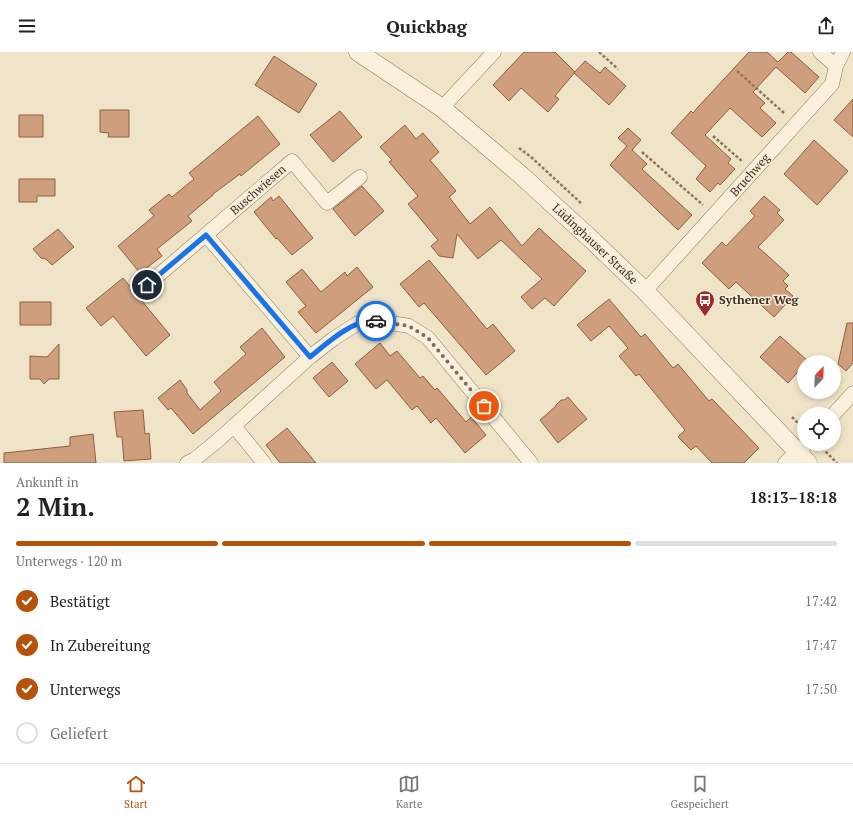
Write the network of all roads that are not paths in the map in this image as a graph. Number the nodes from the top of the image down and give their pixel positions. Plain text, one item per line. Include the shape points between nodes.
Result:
1 (358, 52) edge
2 (494, 52) edge
3 (820, 52) edge
4 (842, 52) edge
5 (836, 66) junction
6 (442, 108) junction
7 (360, 177) dead end
8 (206, 235) junction
9 (147, 285) dead end
10 (645, 291) junction
11 (310, 357) junction
12 (853, 393) edge
13 (840, 407) edge
14 (234, 426) junction
15 (799, 456) edge
16 (187, 463) edge
17 (264, 463) edge
18 (531, 463) edge

1 - 6 street, Lüdinghauser Straße
2 - 6 street
3 - 5 street
4 - 5 street, Bruchweg
5 - 10 street, Bruchweg via 832,84
6 - 10 street, Lüdinghauser Straße via 522,176
7 - 8 street, Buschwiesen via 327,203 292,161
8 - 9 street, Buschwiesen
8 - 11 street
10 - 15 street, Lüdinghauser Straße
11 - 14 street
11 - 18 street via 358,323 373,320 409,326 428,338
12 - 13 street
14 - 16 street
14 - 17 street

